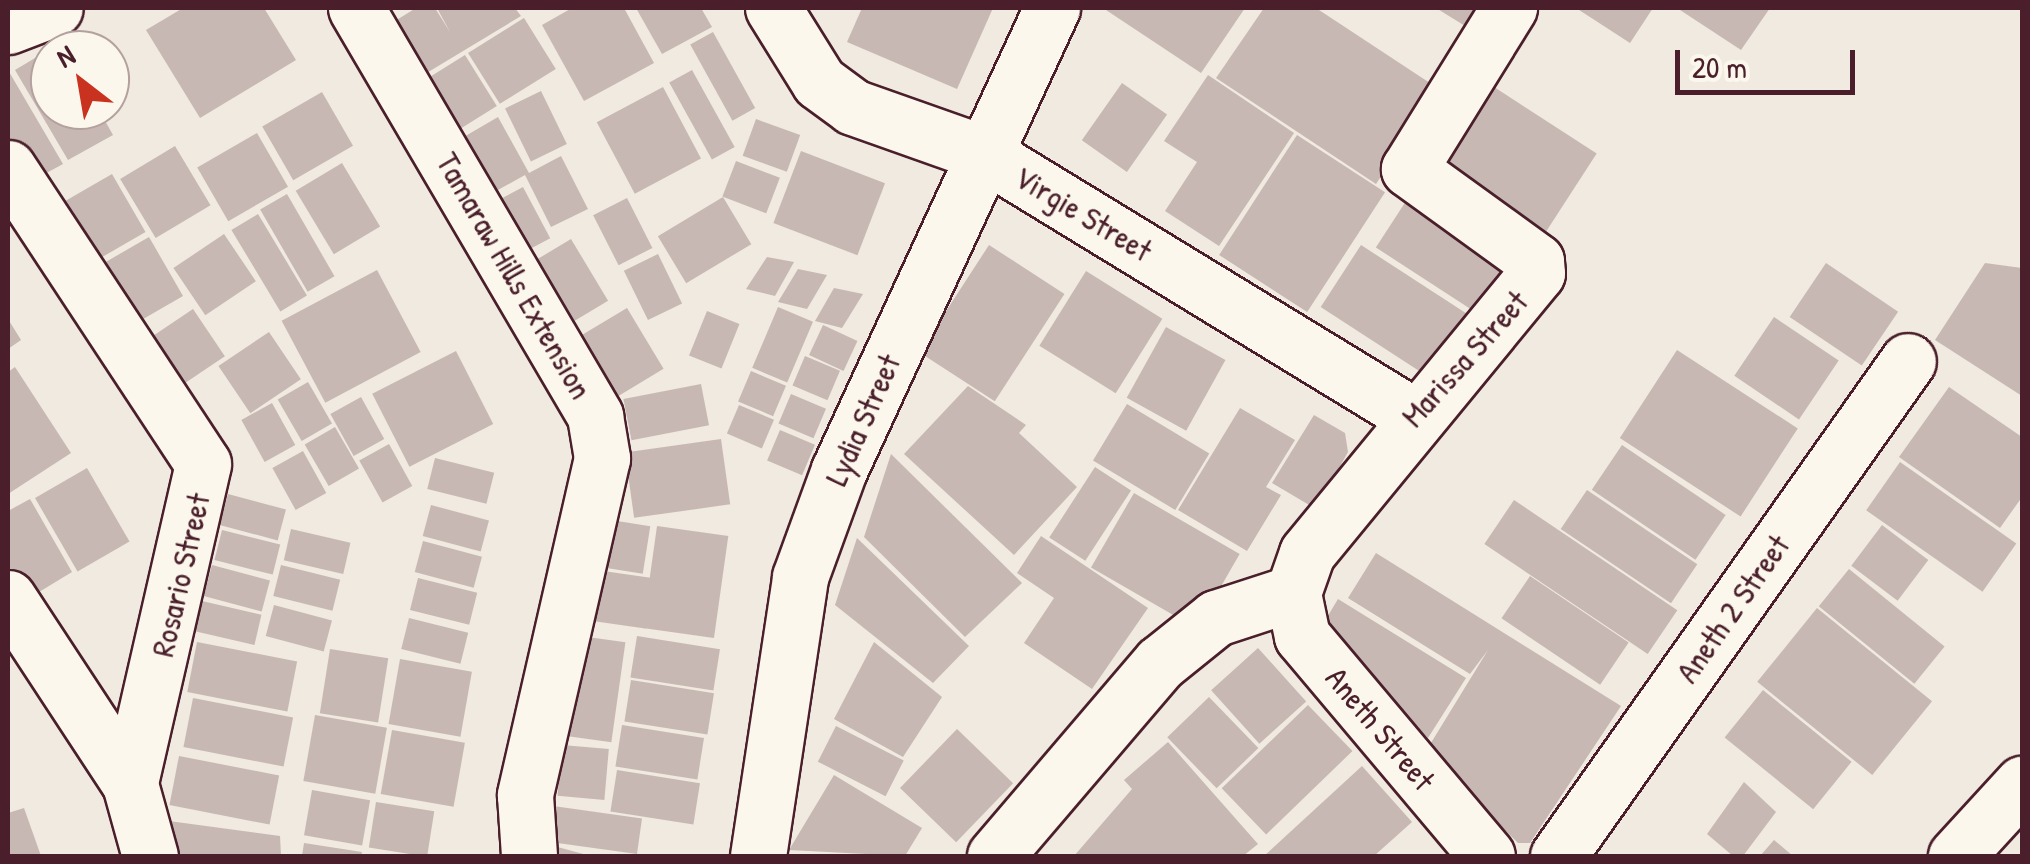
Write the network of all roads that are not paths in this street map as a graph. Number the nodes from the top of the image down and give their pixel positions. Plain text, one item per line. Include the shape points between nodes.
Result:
1 (55, 8) edge
2 (356, 8) edge
3 (773, 8) edge
4 (1052, 8) edge
5 (1509, 8) edge
6 (8, 26) edge
7 (983, 152) junction
8 (8, 168) edge
9 (1908, 361) dead end
10 (1412, 415) junction
11 (1292, 593) junction
12 (8, 598) edge
13 (130, 784) junction
14 (2022, 784) edge
15 (150, 856) edge
16 (529, 856) edge
17 (758, 856) edge
18 (995, 856) edge
19 (1487, 856) edge
20 (1558, 856) edge
21 (1956, 856) edge

1 - 6 street
2 - 16 street, Tamaraw Hills Extension via 595,416 602,458 525,795
3 - 7 street, Virgie Street via 819,82 853,108
4 - 7 street, Lydia Street
5 - 10 street, Marissa Street via 1409,170 1536,261 1537,273
7 - 10 street, Virgie Street
7 - 17 street, Lydia Street via 800,577
8 - 13 street, Rosario Street via 204,464
9 - 20 street, Aneth 2 Street
10 - 11 street, Marissa Street via 1307,553
11 - 18 street via 1216,618 1160,664
11 - 19 street, Aneth Street via 1302,636
12 - 13 street
13 - 15 street, Rosario Street
14 - 21 street

